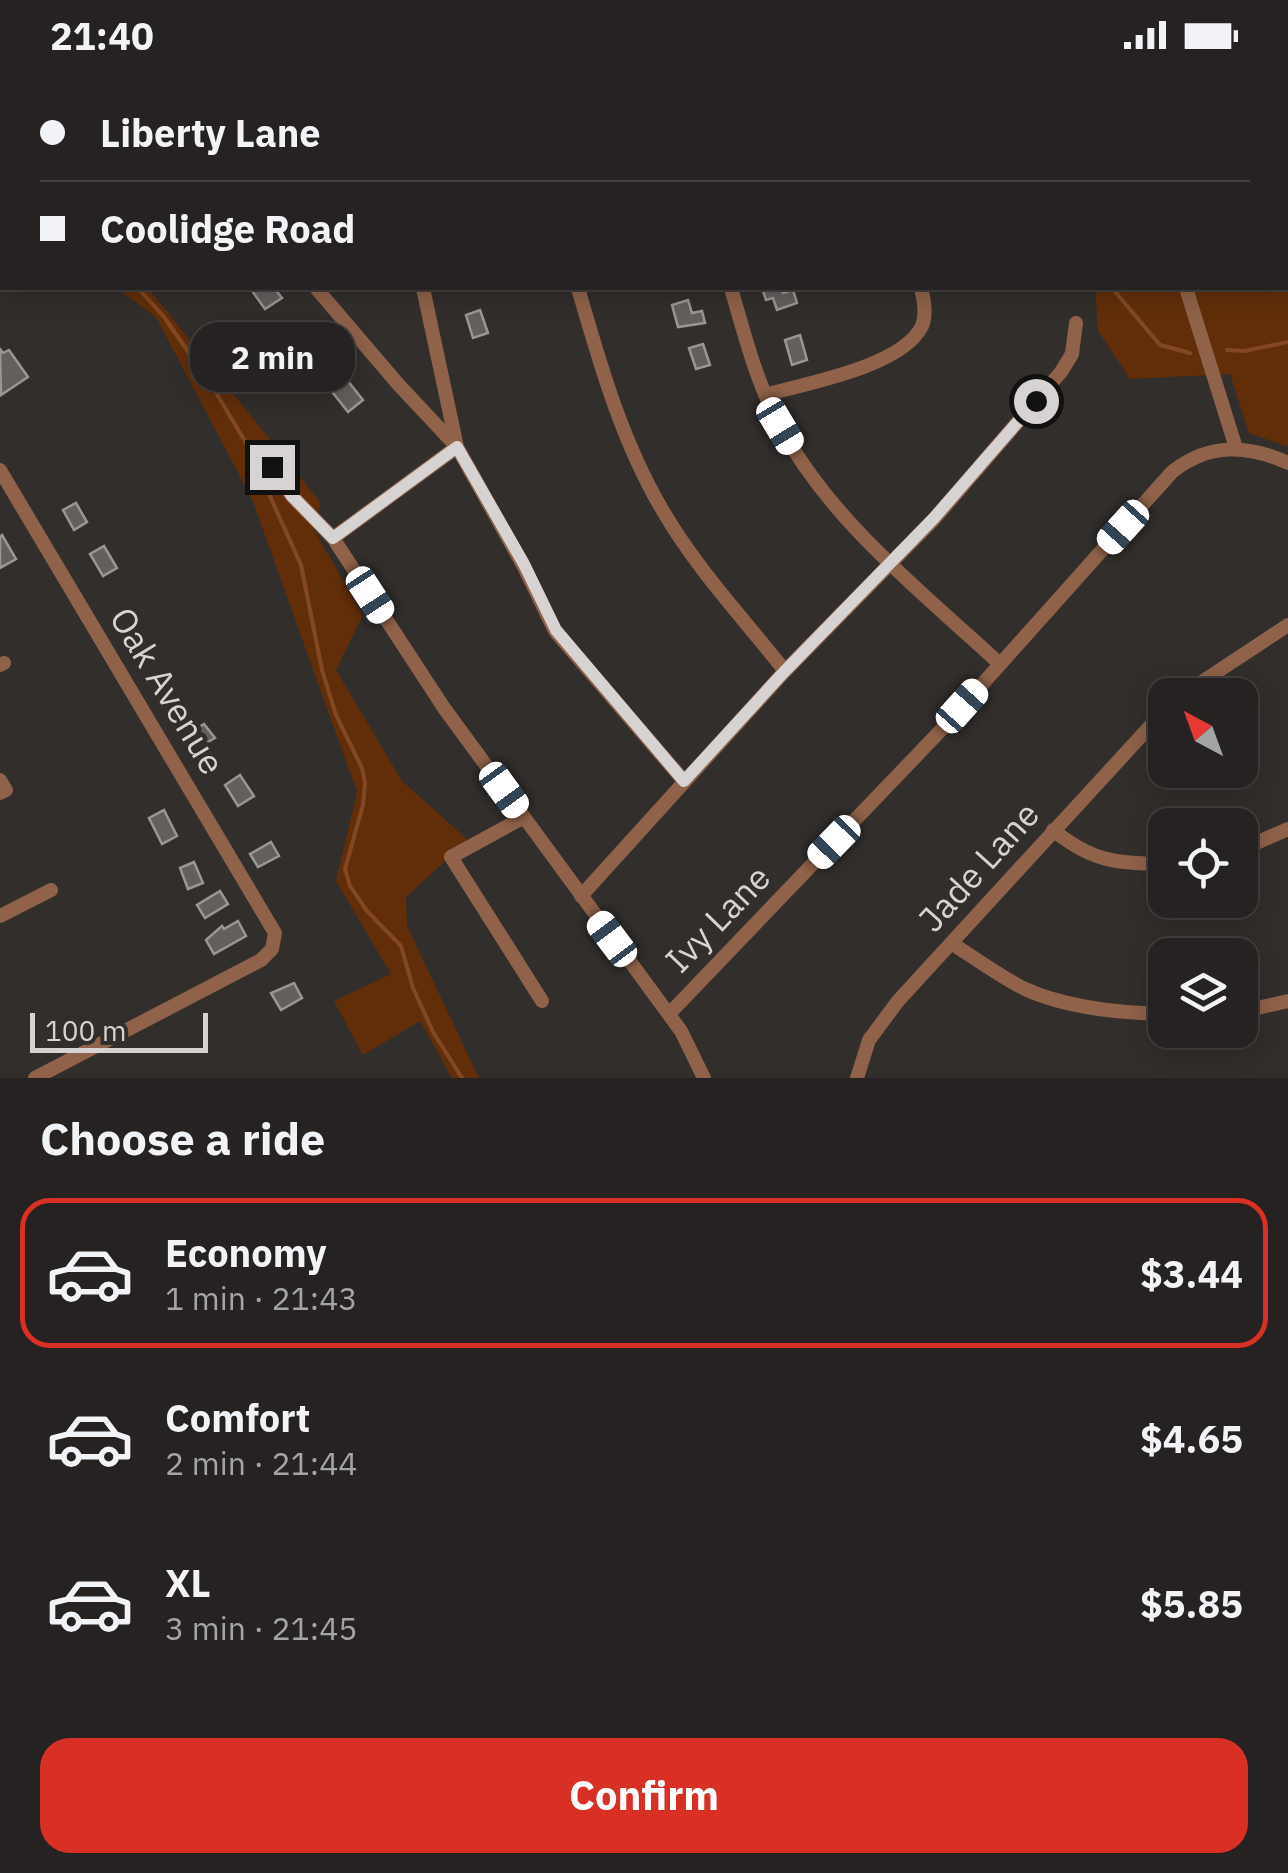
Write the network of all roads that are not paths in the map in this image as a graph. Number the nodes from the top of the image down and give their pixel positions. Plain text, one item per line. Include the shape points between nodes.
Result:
1 (318, 290) edge
2 (423, 290) edge
3 (579, 290) edge
4 (731, 290) edge
5 (921, 290) edge
6 (1187, 290) edge
7 (1076, 323) dead end
8 (765, 395) junction
9 (457, 447) junction
10 (1236, 448) junction
11 (1288, 463) edge
12 (272, 467) dead end
13 (0, 470) edge
14 (333, 538) junction
15 (890, 563) junction
16 (1288, 625) edge
17 (1000, 664) junction
18 (784, 672) junction
19 (1208, 678) edge
20 (1148, 728) edge
21 (0, 780) edge
22 (684, 781) junction
23 (0, 793) edge
24 (524, 817) junction
25 (1288, 829) edge
26 (1054, 830) junction
27 (1258, 842) edge
28 (1148, 864) edge
29 (52, 890) dead end
30 (581, 896) junction
31 (0, 916) edge
32 (951, 944) junction
33 (542, 1001) dead end
34 (1288, 1001) edge
35 (1258, 1008) edge
36 (1148, 1013) edge
37 (668, 1014) junction
38 (35, 1078) edge
39 (704, 1078) edge
40 (857, 1078) edge

1 - 9 street
2 - 9 street
3 - 18 street via 623,428 662,510
4 - 8 street
5 - 8 street via 923,324 900,349
6 - 10 street
7 - 15 street via 1062,372
8 - 15 street via 803,464
9 - 14 street
9 - 22 street via 556,630
10 - 11 street
10 - 17 street, Ivy Lane via 1204,452 1172,472
12 - 14 street
13 - 38 street, Oak Avenue via 273,927 274,946 262,960
14 - 24 street
15 - 17 street
15 - 18 street
16 - 19 street
17 - 37 street, Ivy Lane
18 - 22 street
20 - 26 street, Jade Lane
21 - 23 street via 6,790
22 - 30 street
24 - 30 street
24 - 33 street via 451,858
25 - 27 street
26 - 28 street via 1092,857
26 - 32 street, Jade Lane
29 - 31 street
30 - 37 street
32 - 36 street via 1046,997
32 - 40 street, Jade Lane via 870,1040
34 - 35 street
37 - 39 street

